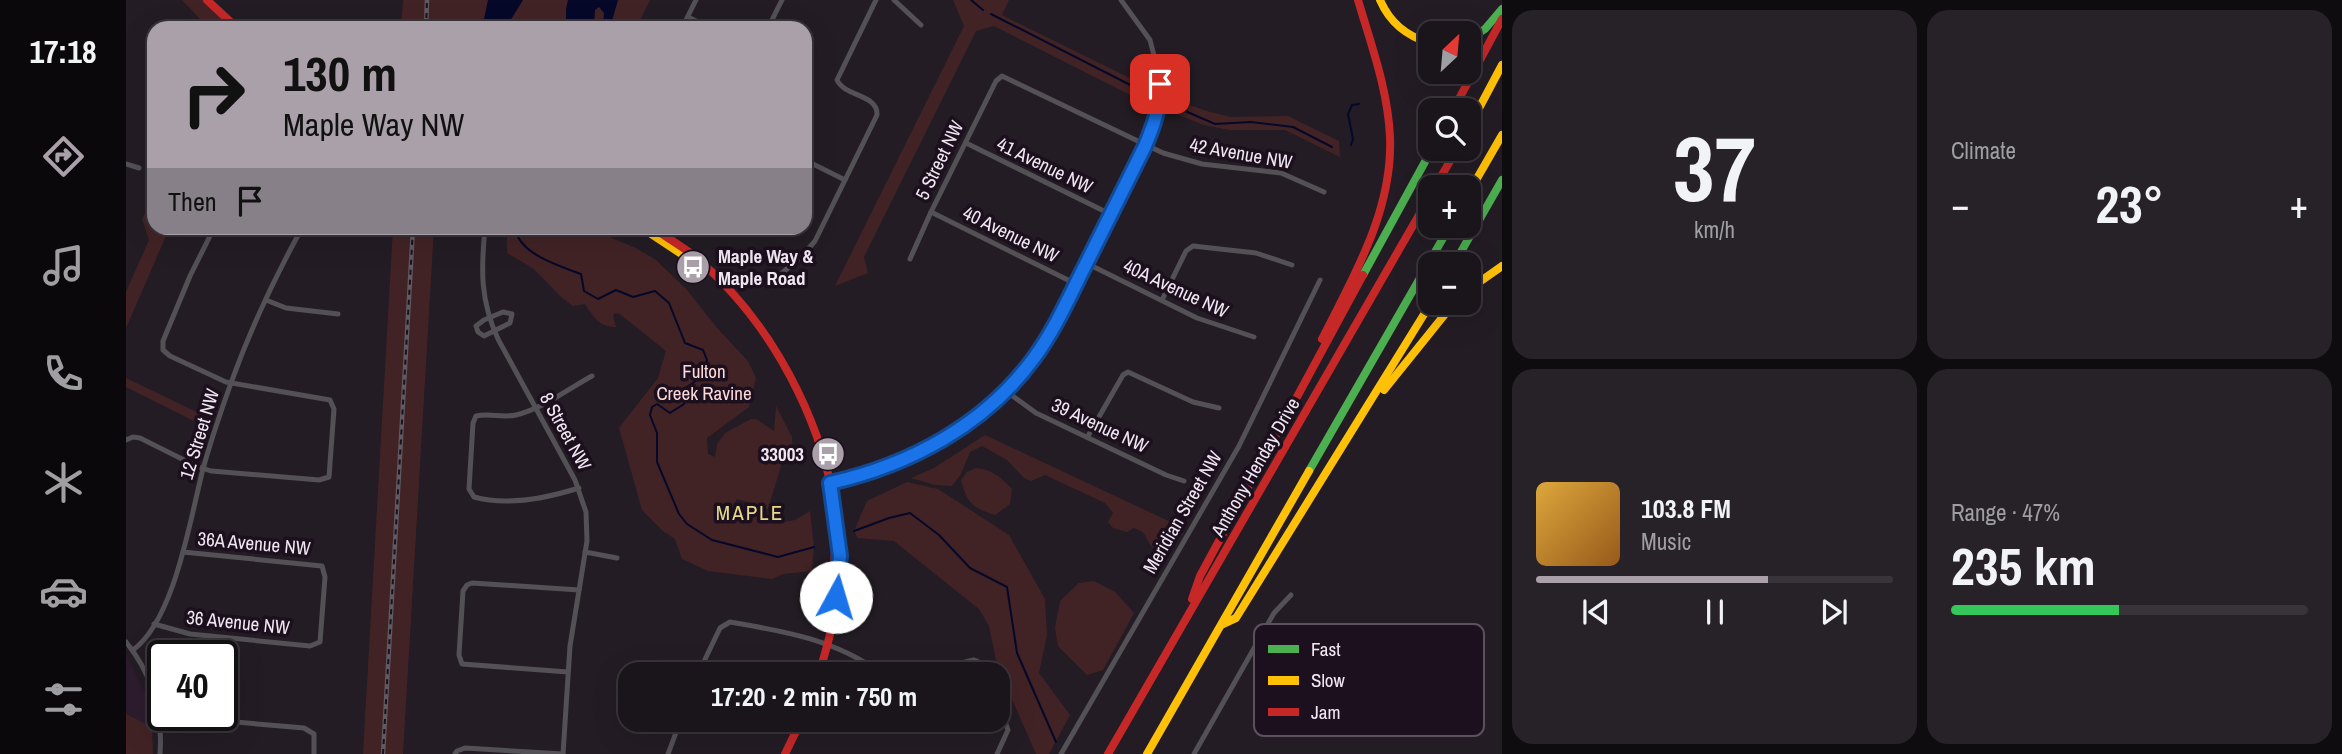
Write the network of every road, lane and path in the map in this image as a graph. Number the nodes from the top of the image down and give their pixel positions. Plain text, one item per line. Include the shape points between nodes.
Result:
1 (207, 0) edge
2 (215, 0) edge
3 (696, 0) edge
4 (782, 0) edge
5 (876, 0) edge
6 (894, 0) edge
7 (1121, 0) edge
8 (1358, 0) edge
9 (1380, 0) edge
10 (1502, 9) edge
11 (688, 17) junction
12 (1502, 19) edge
13 (230, 21) edge
14 (232, 21) edge
15 (687, 21) edge
16 (696, 21) edge
17 (772, 21) edge
18 (921, 25) dead end
19 (1481, 32) edge
20 (1418, 39) edge
21 (1502, 65) edge
22 (1001, 77) joint
23 (1459, 98) edge
24 (1481, 105) edge
25 (1502, 135) edge
26 (965, 143) junction
27 (1145, 146) junction
28 (1426, 161) edge
29 (126, 164) edge
30 (812, 164) edge
31 (139, 168) dead end
32 (1479, 175) edge
33 (845, 180) junction
34 (1502, 180) edge
35 (1324, 192) dead end
36 (931, 212) junction
37 (1110, 214) junction
38 (1418, 217) edge
39 (211, 235) edge
40 (298, 235) edge
41 (485, 235) edge
42 (665, 236) edge
43 (1443, 238) edge
44 (1461, 252) edge
45 (910, 260) dead end
46 (1086, 263) junction
47 (1292, 265) dead end
48 (1502, 266) edge
49 (781, 274) dead end
50 (1320, 280) dead end
51 (1481, 281) edge
52 (1076, 284) junction
53 (266, 300) junction
54 (1162, 300) junction
55 (338, 313) dead end
56 (1424, 315) edge
57 (1444, 315) edge
58 (489, 318) junction
59 (495, 331) junction
60 (1254, 337) dead end
61 (592, 376) dead end
62 (230, 383) junction
63 (1006, 391) junction
64 (535, 407) junction
65 (1219, 408) dead end
66 (1284, 423) junction
67 (1355, 426) junction
68 (1088, 436) junction
69 (126, 440) edge
70 (204, 469) junction
71 (1184, 481) dead end
72 (830, 483) junction
73 (579, 488) junction
74 (183, 552) junction
75 (585, 552) junction
76 (617, 558) dead end
77 (579, 590) junction
78 (1291, 595) dead end
79 (1183, 623) junction
80 (154, 624) junction
81 (1222, 624) junction
82 (1267, 624) edge
83 (126, 642) edge
84 (319, 644) joint
85 (827, 644) junction
86 (1254, 647) edge
87 (133, 650) junction
88 (704, 662) edge
89 (822, 662) edge
90 (866, 662) edge
91 (568, 672) junction
92 (147, 678) edge
93 (238, 722) edge
94 (162, 731) edge
95 (676, 732) edge
96 (796, 732) edge
97 (1008, 732) edge
98 (456, 752) edge
99 (160, 754) edge
100 (314, 754) edge
101 (563, 754) edge
102 (668, 754) edge
103 (785, 754) edge
104 (997, 754) edge
105 (1061, 754) edge
106 (1108, 754) edge
107 (1147, 754) edge
108 (1194, 754) edge

1 - 13 main road
2 - 14 main road
3 - 11 street
4 - 17 street
5 - 33 street via 837,77 842,88 877,108
6 - 18 street
7 - 27 street via 1150,40 1158,71 1160,104
8 - 66 main road via 1386,103 1390,138 1383,201
9 - 20 main road via 1395,25
10 - 19 main road
11 - 15 street
11 - 16 street
12 - 23 main road
21 - 24 main road
22 - 26 street, 5 Street NW
22 - 27 street, 42 Avenue NW
25 - 32 main road
26 - 36 street, 5 Street NW
26 - 37 street, 41 Avenue NW
27 - 35 street, 42 Avenue NW via 1202,164 1281,173
27 - 37 street
28 - 66 main road
29 - 31 street
30 - 33 street
33 - 49 street via 811,246
34 - 44 main road
36 - 45 street, 5 Street NW
36 - 52 street, 40 Avenue NW
37 - 46 street
38 - 79 main road, Anthony Henday Drive
39 - 62 street via 179,302 163,350
40 - 53 street, 12 Street NW
41 - 58 street, 8 Street NW via 482,283
42 - 72 main road via 721,283 767,338 810,419
43 - 81 main road
46 - 52 street
46 - 54 street, 40A Avenue NW
47 - 54 street via 1247,252 1190,247
48 - 51 main road
50 - 105 street, Meridian Street NW via 1238,446
52 - 63 street via 1049,337
53 - 55 street via 286,308
53 - 62 street, 12 Street NW
54 - 60 street, 40A Avenue NW via 1207,323
56 - 67 main road
57 - 67 main road
58 - 59 street, 8 Street NW
58 - 59 street, 8 Street NW via 476,329 484,336
58 - 59 street via 506,312 513,316
59 - 64 street, 8 Street NW
61 - 64 street
62 - 70 street, 12 Street NW
62 - 70 street via 330,400 334,409 330,472 327,479 319,480
63 - 68 street, 39 Avenue NW via 1036,413
63 - 72 street via 928,449
64 - 73 street, 8 Street NW
64 - 73 street via 513,415 476,416 469,487 474,496 521,499
65 - 68 street via 1193,402 1128,372
66 - 79 main road via 1200,576
67 - 81 main road via 1236,618
68 - 71 street, 39 Avenue NW
69 - 70 street via 133,437
70 - 74 street, 12 Street NW
72 - 85 main road via 836,526
73 - 75 street, 8 Street NW via 587,517
74 - 80 street, 12 Street NW
74 - 84 street, 36A Avenue NW via 322,566
75 - 76 street
75 - 77 street, 8 Street NW
77 - 91 street, 8 Street NW
77 - 91 street via 474,583 467,585 463,595 462,664
78 - 82 street
79 - 106 main road, Anthony Henday Drive
80 - 84 street, 36 Avenue NW via 190,634
80 - 87 street, 12 Street NW via 144,642
81 - 107 main road
83 - 87 street
85 - 88 street via 730,622 725,623
85 - 89 main road
85 - 90 street
86 - 108 street
87 - 92 street
91 - 101 street, 8 Street NW
93 - 100 street via 304,728 313,732
94 - 99 street
95 - 102 street
96 - 103 main road
97 - 104 street
98 - 101 street via 465,748

